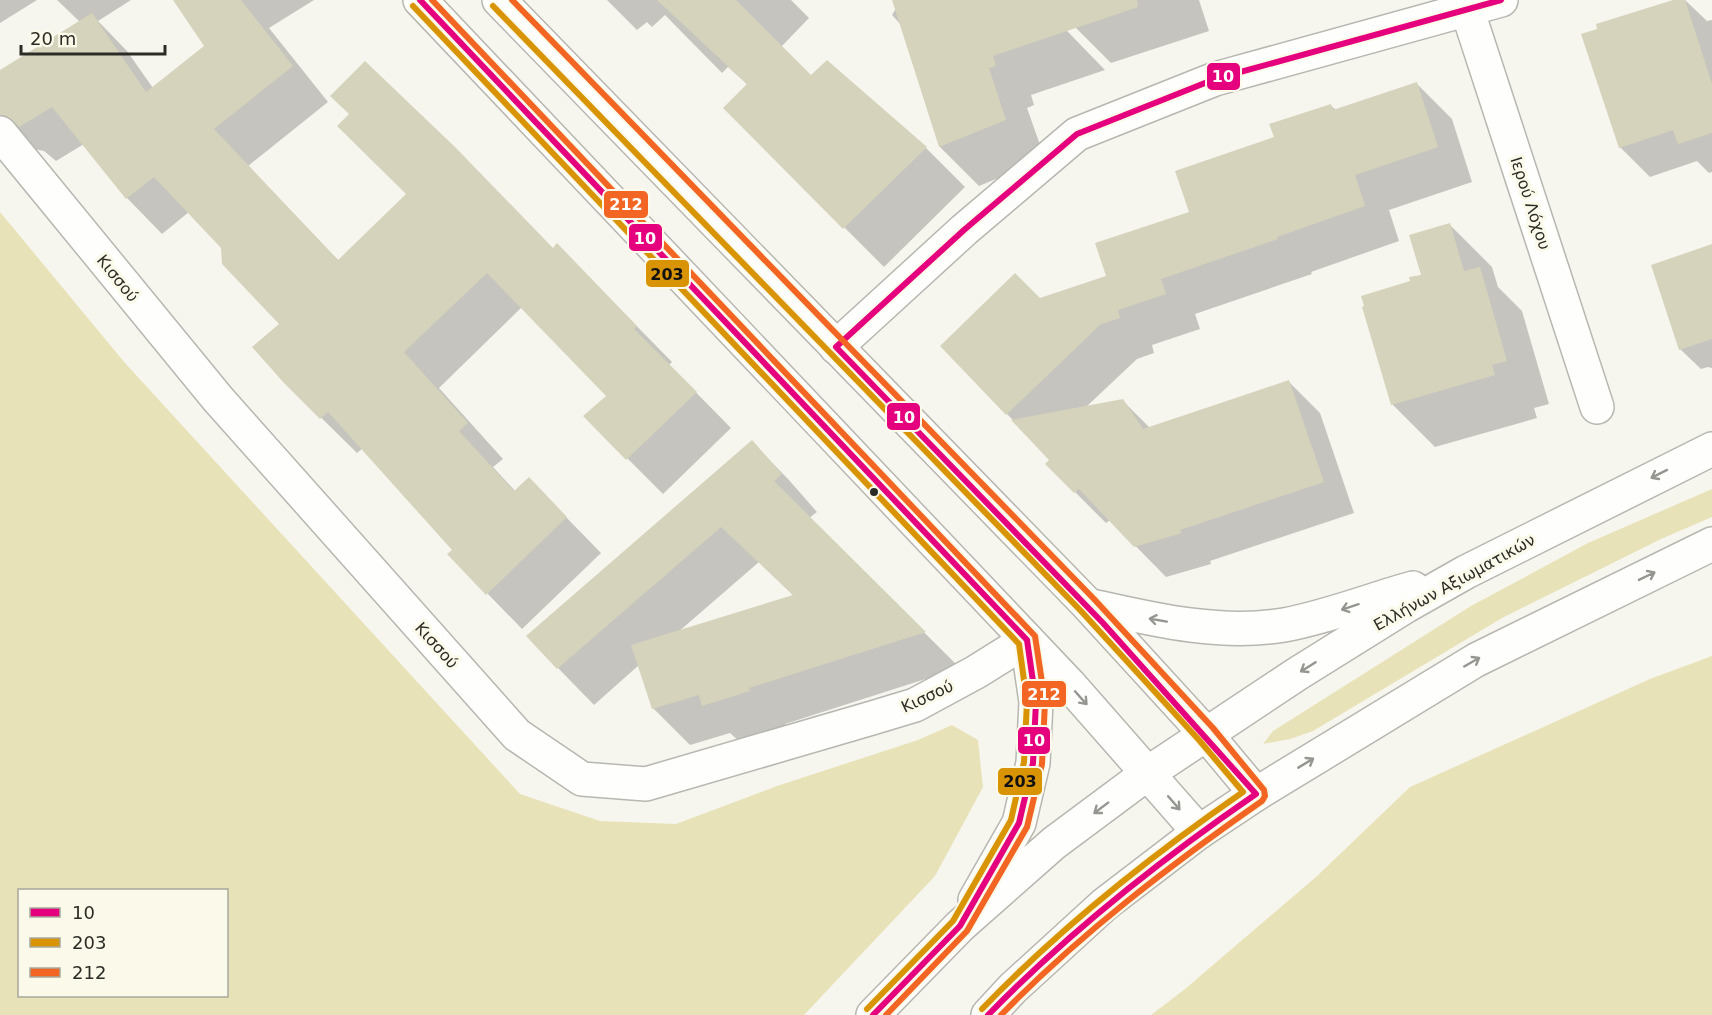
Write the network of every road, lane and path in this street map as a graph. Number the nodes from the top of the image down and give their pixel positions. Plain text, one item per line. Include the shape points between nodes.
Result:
1 (420, 0) edge
2 (499, 0) edge
3 (1501, 0) edge
4 (1466, 5) edge
5 (0, 134) edge
6 (836, 347) junction
7 (1597, 407) dead end
8 (1712, 449) edge
9 (1712, 544) edge
10 (1466, 572) junction
11 (1088, 605) junction
12 (1027, 640) junction
13 (1206, 734) junction
14 (1148, 773) junction
15 (1256, 794) junction
16 (1199, 832) junction
17 (960, 926) junction
18 (873, 1015) edge
19 (988, 1015) edge

1 - 12 street
2 - 6 street
3 - 4 street
4 - 6 street via 1215,79 1077,135 964,230
4 - 7 street, Ιερού Λόχου
5 - 12 street, Κισσού via 218,399 517,735 582,779 646,784 915,705
6 - 11 street
8 -> 10 street, Ελλήνων Αξιωματικών
15 -> 9 street via 1476,660
10 -> 11 street via 1283,625 1217,628
10 -> 13 street, Ελλήνων Αξιωματικών via 1396,612
11 - 13 street
12 -> 14 street
12 - 17 street via 1036,702 1034,763 1019,823
13 - 14 street, Ελλήνων Αξιωματικών
13 - 15 street
14 -> 16 street
14 -> 17 street, Ελλήνων Αξιωματικών via 1054,843
15 - 16 street
16 - 19 street via 1105,904
17 - 18 street

